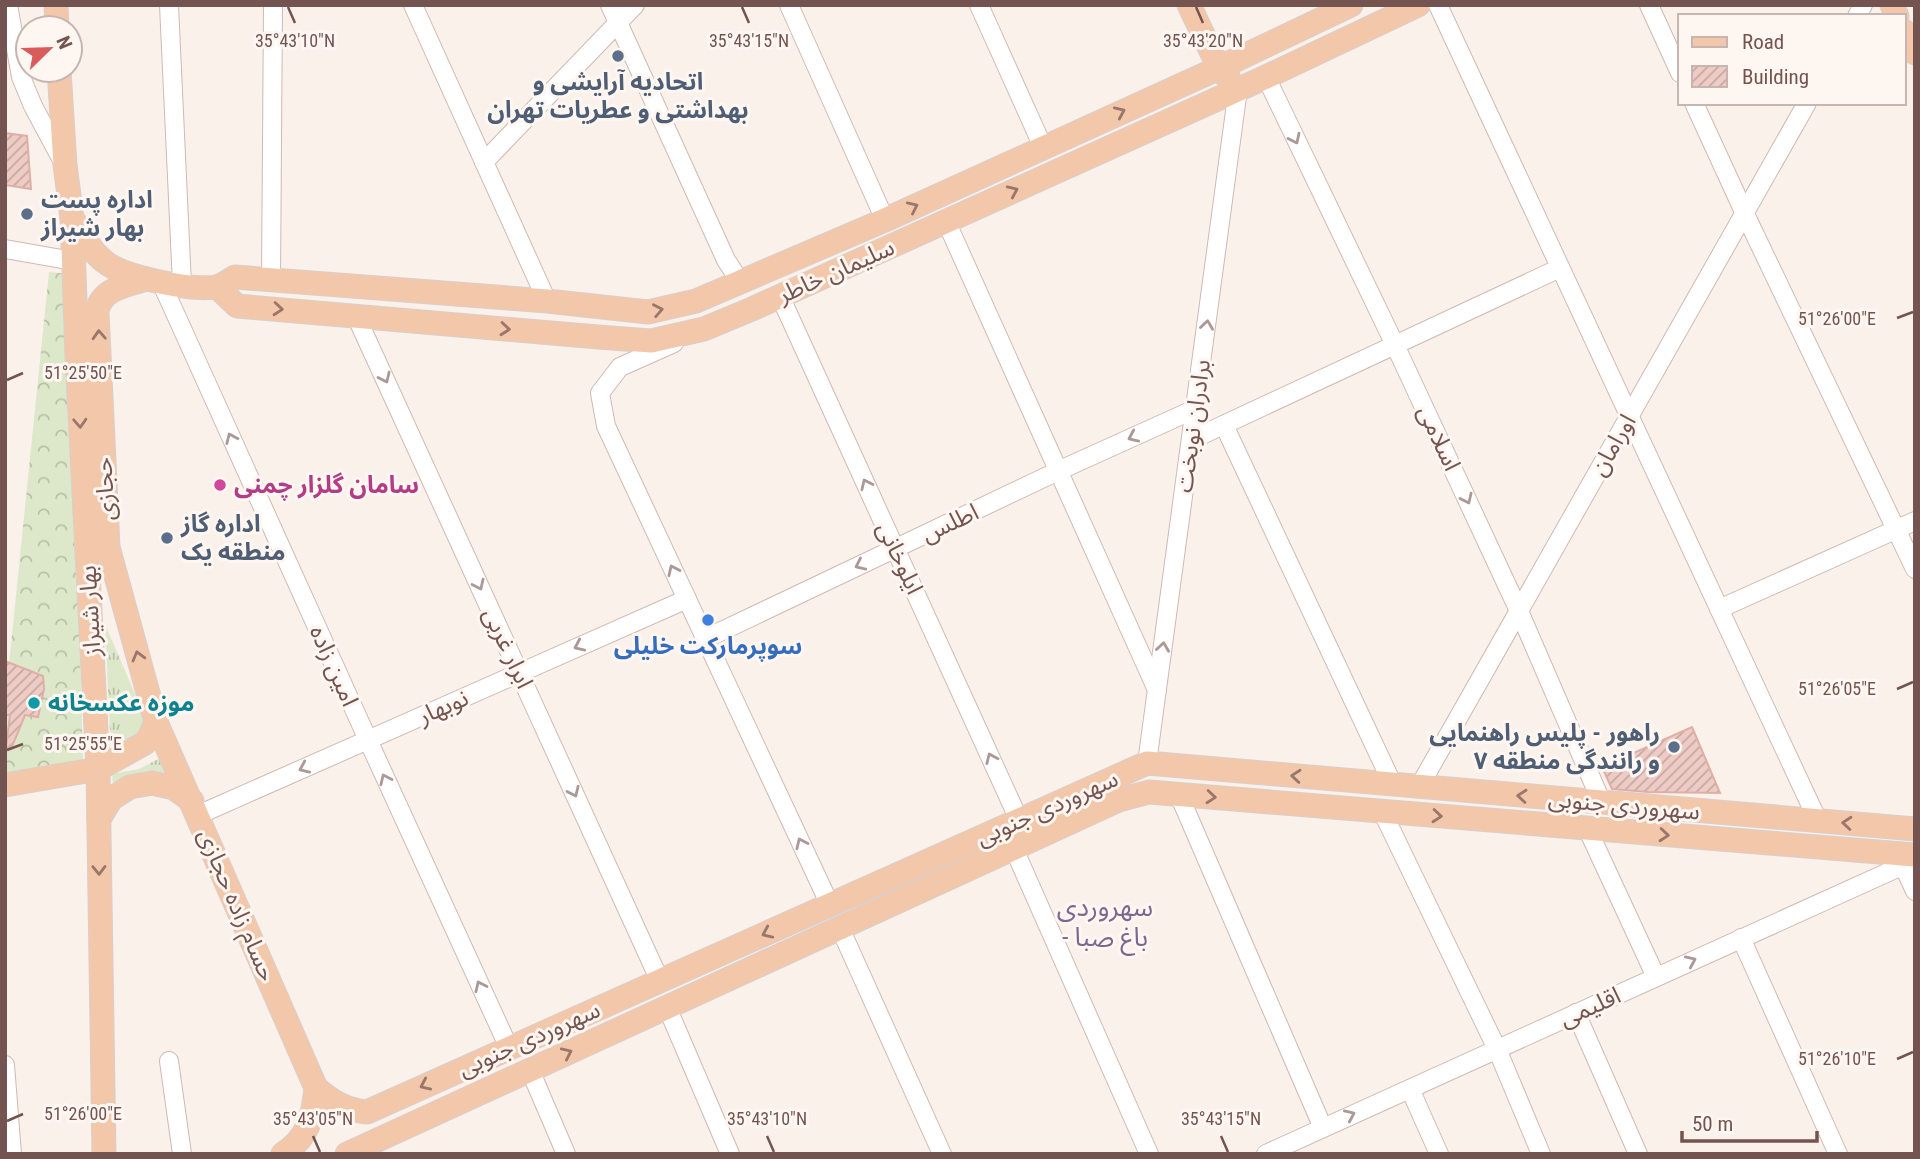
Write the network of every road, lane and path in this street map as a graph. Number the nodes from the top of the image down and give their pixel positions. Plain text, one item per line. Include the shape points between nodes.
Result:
1 (8, 5) edge
2 (169, 5) edge
3 (273, 5) edge
4 (413, 5) edge
5 (610, 5) edge
6 (635, 5) edge
7 (789, 5) edge
8 (979, 5) edge
9 (1189, 5) edge
10 (1351, 5) edge
11 (1418, 5) edge
12 (1438, 5) edge
13 (1649, 5) edge
14 (618, 23) junction
15 (1906, 35) edge
16 (1915, 54) edge
17 (1219, 68) junction
18 (1678, 69) edge
19 (1266, 77) junction
20 (61, 84) edge
21 (1238, 89) junction
22 (1695, 105) edge
23 (1806, 105) edge
24 (1043, 147) junction
25 (484, 162) junction
26 (65, 165) junction
27 (1745, 214) junction
28 (72, 218) junction
29 (885, 220) junction
30 (947, 221) junction
31 (5, 249) edge
32 (73, 261) junction
33 (1560, 268) junction
34 (271, 280) junction
35 (163, 282) junction
36 (741, 283) junction
37 (217, 287) junction
38 (780, 296) junction
39 (547, 301) junction
40 (356, 316) junction
41 (704, 329) junction
42 (1395, 345) junction
43 (1195, 409) junction
44 (1629, 417) junction
45 (1224, 425) junction
46 (1191, 440) junction
47 (1058, 471) junction
48 (1915, 521) edge
49 (1896, 529) junction
50 (896, 548) junction
51 (1915, 569) edge
52 (687, 599) junction
53 (1719, 609) junction
54 (1519, 611) junction
55 (705, 639) junction
56 (519, 673) junction
57 (1157, 690) junction
58 (156, 722) junction
59 (368, 740) junction
60 (1147, 763) junction
61 (98, 769) junction
62 (5, 785) edge
63 (1393, 785) junction
64 (1419, 787) junction
65 (1180, 795) junction
66 (1602, 803) junction
67 (195, 808) junction
68 (1382, 811) junction
69 (99, 818) junction
70 (1019, 820) junction
71 (1818, 821) junction
72 (1587, 828) junction
73 (1915, 829) edge
74 (1816, 847) junction
75 (1014, 849) junction
76 (1911, 860) edge
77 (1915, 891) edge
78 (830, 905) junction
79 (840, 928) junction
80 (1741, 938) junction
81 (1656, 977) junction
82 (660, 981) junction
83 (667, 1007) junction
84 (1576, 1013) junction
85 (509, 1048) junction
86 (1496, 1049) junction
87 (169, 1061) dead end
88 (5, 1065) edge
89 (530, 1070) junction
90 (316, 1088) junction
91 (1410, 1089) junction
92 (1323, 1128) junction
93 (348, 1153) edge
94 (12, 1154) edge
95 (104, 1154) edge
96 (182, 1154) edge
97 (283, 1154) edge
98 (566, 1154) edge
99 (730, 1154) edge
100 (942, 1154) edge
101 (1149, 1154) edge
102 (1266, 1154) edge
103 (1439, 1154) edge
104 (1541, 1154) edge
105 (1638, 1154) edge
106 (1838, 1154) edge

1 - 26 street via 21,77
2 - 35 street
3 - 34 street
4 - 25 street
5 - 14 street
6 - 14 street
7 - 29 street
8 - 24 street
9 - 17 main road
10 - 17 main road, سلیمان خاطر
11 - 19 main road, سلیمان خاطر
12 - 33 street
13 - 18 street
14 - 25 street
14 - 36 street via 726,260
15 - 16 main road
17 - 21 main road
24 -> 17 main road, سلیمان خاطر
19 - 21 main road, سلیمان خاطر
19 -> 42 street, اسلامی
20 - 26 main road, بهار شیراز
30 -> 21 main road, سلیمان خاطر
43 -> 21 street, برادران نوبخت
22 - 27 street
23 - 27 street, اورامان
29 -> 24 main road, سلیمان خاطر
25 - 39 street
26 - 28 main road, بهار شیراز
27 - 44 street, اورامان
27 - 49 street
28 - 32 main road, بهار شیراز
28 - 35 main road via 107,265
29 - 36 main road, سلیمان خاطر
30 - 38 main road, سلیمان خاطر
30 - 47 street
31 - 32 street
32 -> 61 main road, بهار شیراز
33 - 42 street
33 - 44 street
34 - 37 main road, سلیمان خاطر via 235,277
34 - 39 main road, سلیمان خاطر
35 - 37 main road, سلیمان خاطر
58 -> 35 main road, حجازی via 108,547 97,311 105,295 118,288
59 -> 35 street, امین زاده
39 -> 36 main road, سلیمان خاطر via 648,312 696,301
37 -> 40 main road, سلیمان خاطر via 237,306
38 - 41 main road, سلیمان خاطر
50 -> 38 street, ایلوخانی
40 -> 41 main road, سلیمان خاطر via 651,341
40 -> 56 street, ابرار غربی
52 -> 41 street via 606,426 600,393 620,367
42 - 45 street
42 -> 54 street, اسلامی
43 - 46 street, برادران نوبخت
43 -> 47 street, اطلس
44 - 53 street
44 - 54 street, اورامان
45 - 46 street
45 - 63 street
57 -> 46 street, برادران نوبخت
47 - 50 street, اطلس
47 - 57 street
48 - 49 street
49 - 51 street
49 - 53 street
50 -> 55 street, اطلس
70 -> 50 street, ایلوخانی
52 - 55 street
52 -> 56 street, نوبهار
53 - 71 street
54 - 64 street, اورامان
54 - 66 street, اسلامی
78 -> 55 street
56 - 59 street, نوبهار
56 -> 82 street, ابرار غربی
57 - 60 street, برادران نوبخت
58 - 61 main road via 145,743
58 - 67 main road, حسام زاده حجازی
59 -> 67 street, نوبهار
85 -> 59 street, امین زاده
63 -> 60 main road, سهروردی جنوبی
60 - 70 main road, سهروردی جنوبی
61 - 62 main road
61 - 69 main road, بهار شیراز
63 - 64 main road, سهروردی جنوبی
66 -> 64 main road, سهروردی جنوبی
65 -> 68 main road, سهروردی جنوبی
65 - 75 main road, سهروردی جنوبی via 1149,792 1119,800
65 - 92 street
66 - 71 main road, سهروردی جنوبی
67 - 69 main road via 174,788 152,783 130,787 111,799
67 - 90 main road, حسام زاده حجازی
68 -> 72 main road, سهروردی جنوبی
68 - 86 street
69 -> 95 main road, بهار شیراز
70 - 78 main road, سهروردی جنوبی
73 -> 71 main road, سهروردی جنوبی
71 - 74 main road
72 -> 74 main road, سهروردی جنوبی
72 - 81 street
74 - 76 main road, سهروردی جنوبی
75 - 79 main road, سهروردی جنوبی
75 - 101 street
76 - 77 street
76 - 80 street, اقلیمی
78 - 79 main road
78 -> 82 main road, سهروردی جنوبی
79 - 83 main road, سهروردی جنوبی
79 - 100 street
81 -> 80 street, اقلیمی
80 - 106 street
81 - 84 street, اقلیمی
82 - 85 main road, سهروردی جنوبی
89 -> 83 main road, سهروردی جنوبی
83 - 99 street
84 - 86 street, اقلیمی
84 - 105 street
85 -> 90 main road, سهروردی جنوبی via 367,1112 341,1106
86 - 91 street, اقلیمی
86 - 104 street
87 - 96 street
88 - 94 street
89 - 93 main road, سهروردی جنوبی
89 - 98 street
90 - 97 main road via 313,1115 305,1132
92 -> 91 street, اقلیمی
91 - 103 street
92 - 102 street, اقلیمی

